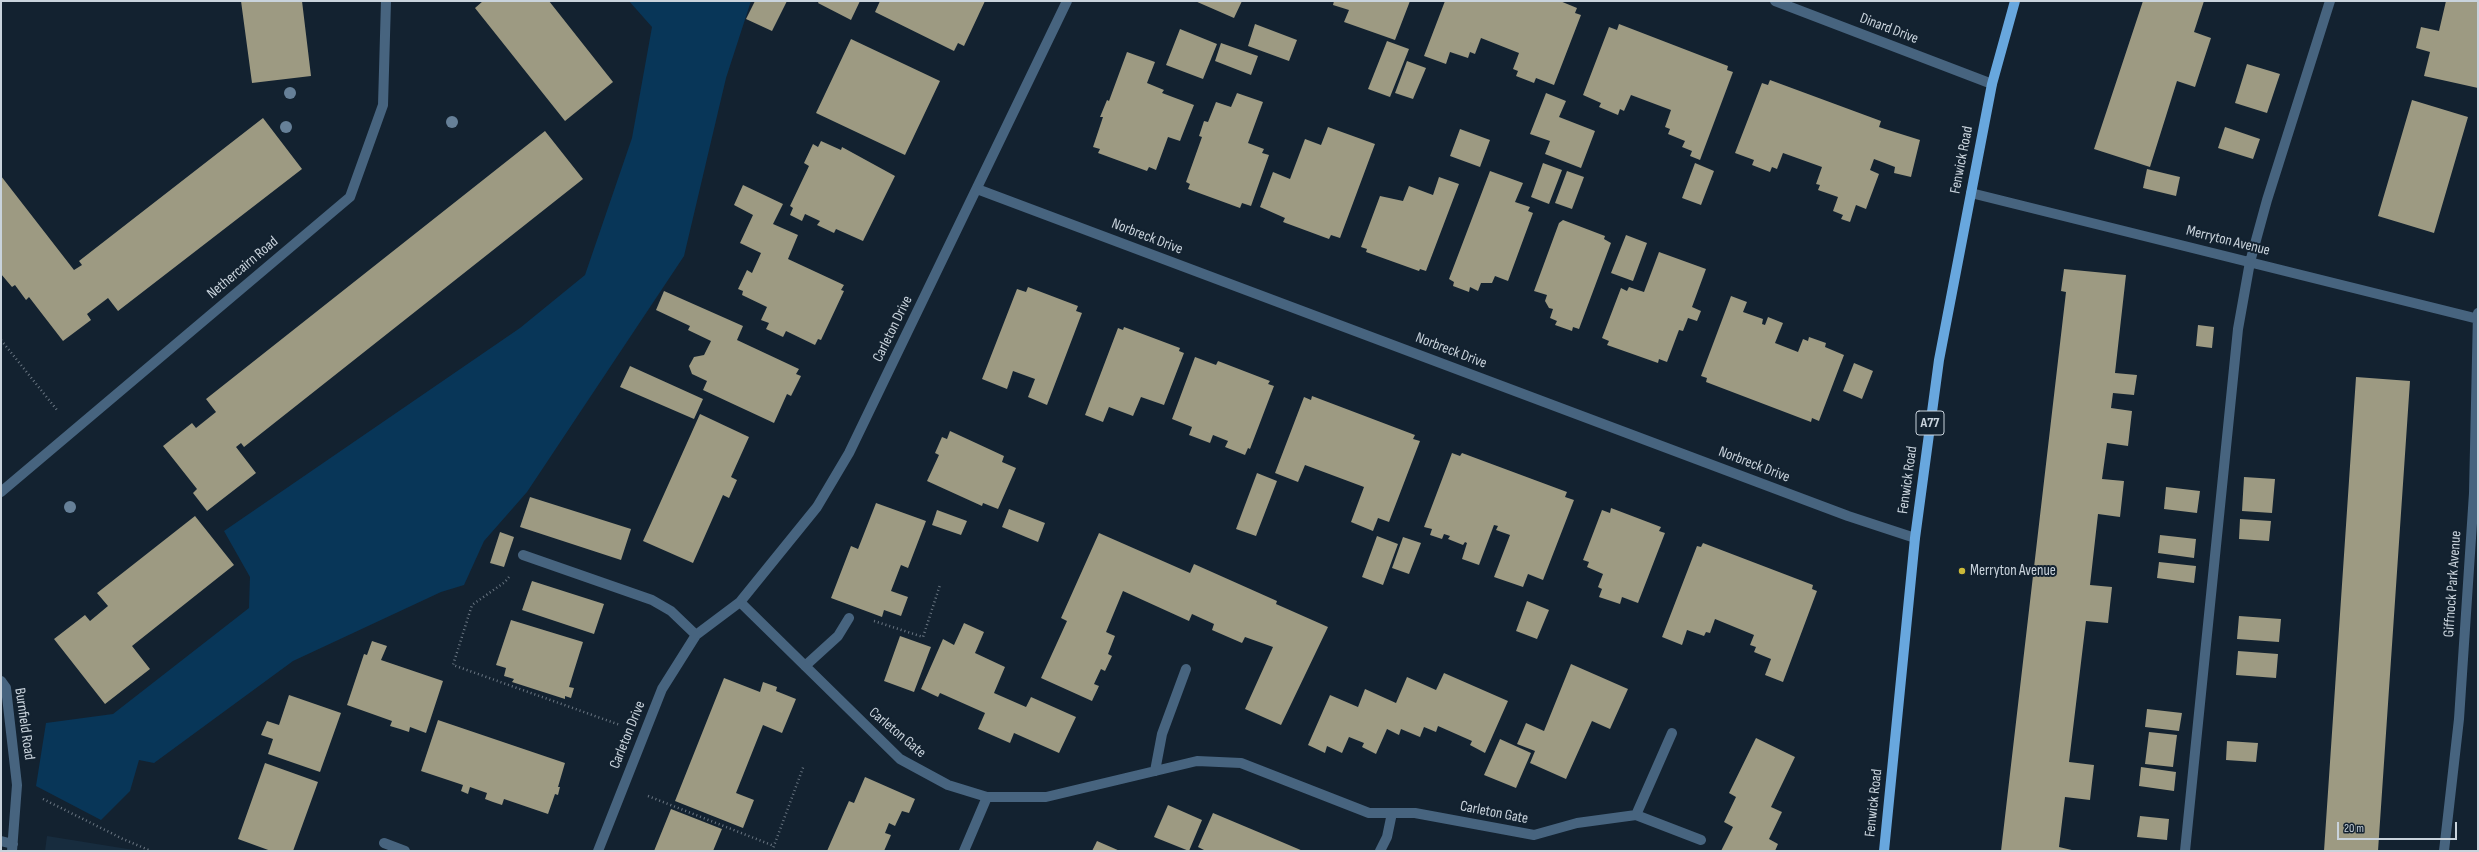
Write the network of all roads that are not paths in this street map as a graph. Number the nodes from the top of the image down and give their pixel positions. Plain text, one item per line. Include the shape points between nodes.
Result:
1 (386, 1) edge
2 (1067, 1) edge
3 (1775, 1) edge
4 (2015, 1) edge
5 (2330, 1) edge
6 (1992, 84) junction
7 (976, 190) junction
8 (1971, 194) junction
9 (2250, 262) junction
10 (2477, 317) edge
11 (1, 492) edge
12 (1915, 538) junction
13 (523, 556) road end
14 (740, 602) junction
15 (849, 618) road end
16 (696, 635) junction
17 (805, 666) junction
18 (1186, 669) dead end
19 (1, 681) edge
20 (1672, 734) dead end
21 (1155, 771) junction
22 (987, 798) junction
23 (1392, 813) junction
24 (1636, 816) junction
25 (1701, 840) dead end
26 (1, 842) edge
27 (384, 844) dead end
28 (13, 848) edge
29 (405, 851) edge
30 (598, 851) edge
31 (964, 851) edge
32 (1380, 851) edge
33 (1884, 851) edge
34 (2186, 851) edge
35 (2444, 851) edge

1 - 11 street, Nethercairn Road via 383,105 350,197
2 - 7 street, Carleton Drive
3 - 6 street, Dinard Drive
4 - 6 main road, Fenwick Road / A77
5 - 9 street
6 - 8 main road, Fenwick Road / A77
7 - 12 street, Norbreck Drive via 1848,516
7 - 14 street, Carleton Drive via 845,460 817,508
8 - 9 street, Merryton Avenue
8 - 12 main road, Fenwick Road / A77 via 1939,360
9 - 10 street, Merryton Avenue
9 - 34 street via 2238,329
10 - 35 street, Giffnock Park Avenue via 2474,494 2459,719
12 - 33 main road, Fenwick Road / A77
13 - 16 street via 652,600
14 - 16 street, Carleton Drive
14 - 17 street, Carleton Gate
15 - 17 street via 838,636
16 - 30 street, Carleton Drive via 662,689
17 - 22 street, Carleton Gate via 900,759 948,785
18 - 21 street via 1162,734
19 - 28 street, Burnfield Road via 6,688 17,785
20 - 24 street
21 - 22 street, Carleton Gate via 1046,797
21 - 23 street, Carleton Gate via 1197,761 1241,764 1343,805 1369,813
22 - 31 street
23 - 24 street, Carleton Gate via 1415,814 1534,836 1577,823
23 - 32 street via 1387,837
24 - 25 street, Carleton Gate
26 - 28 street, Burnfield Road
27 - 29 street

